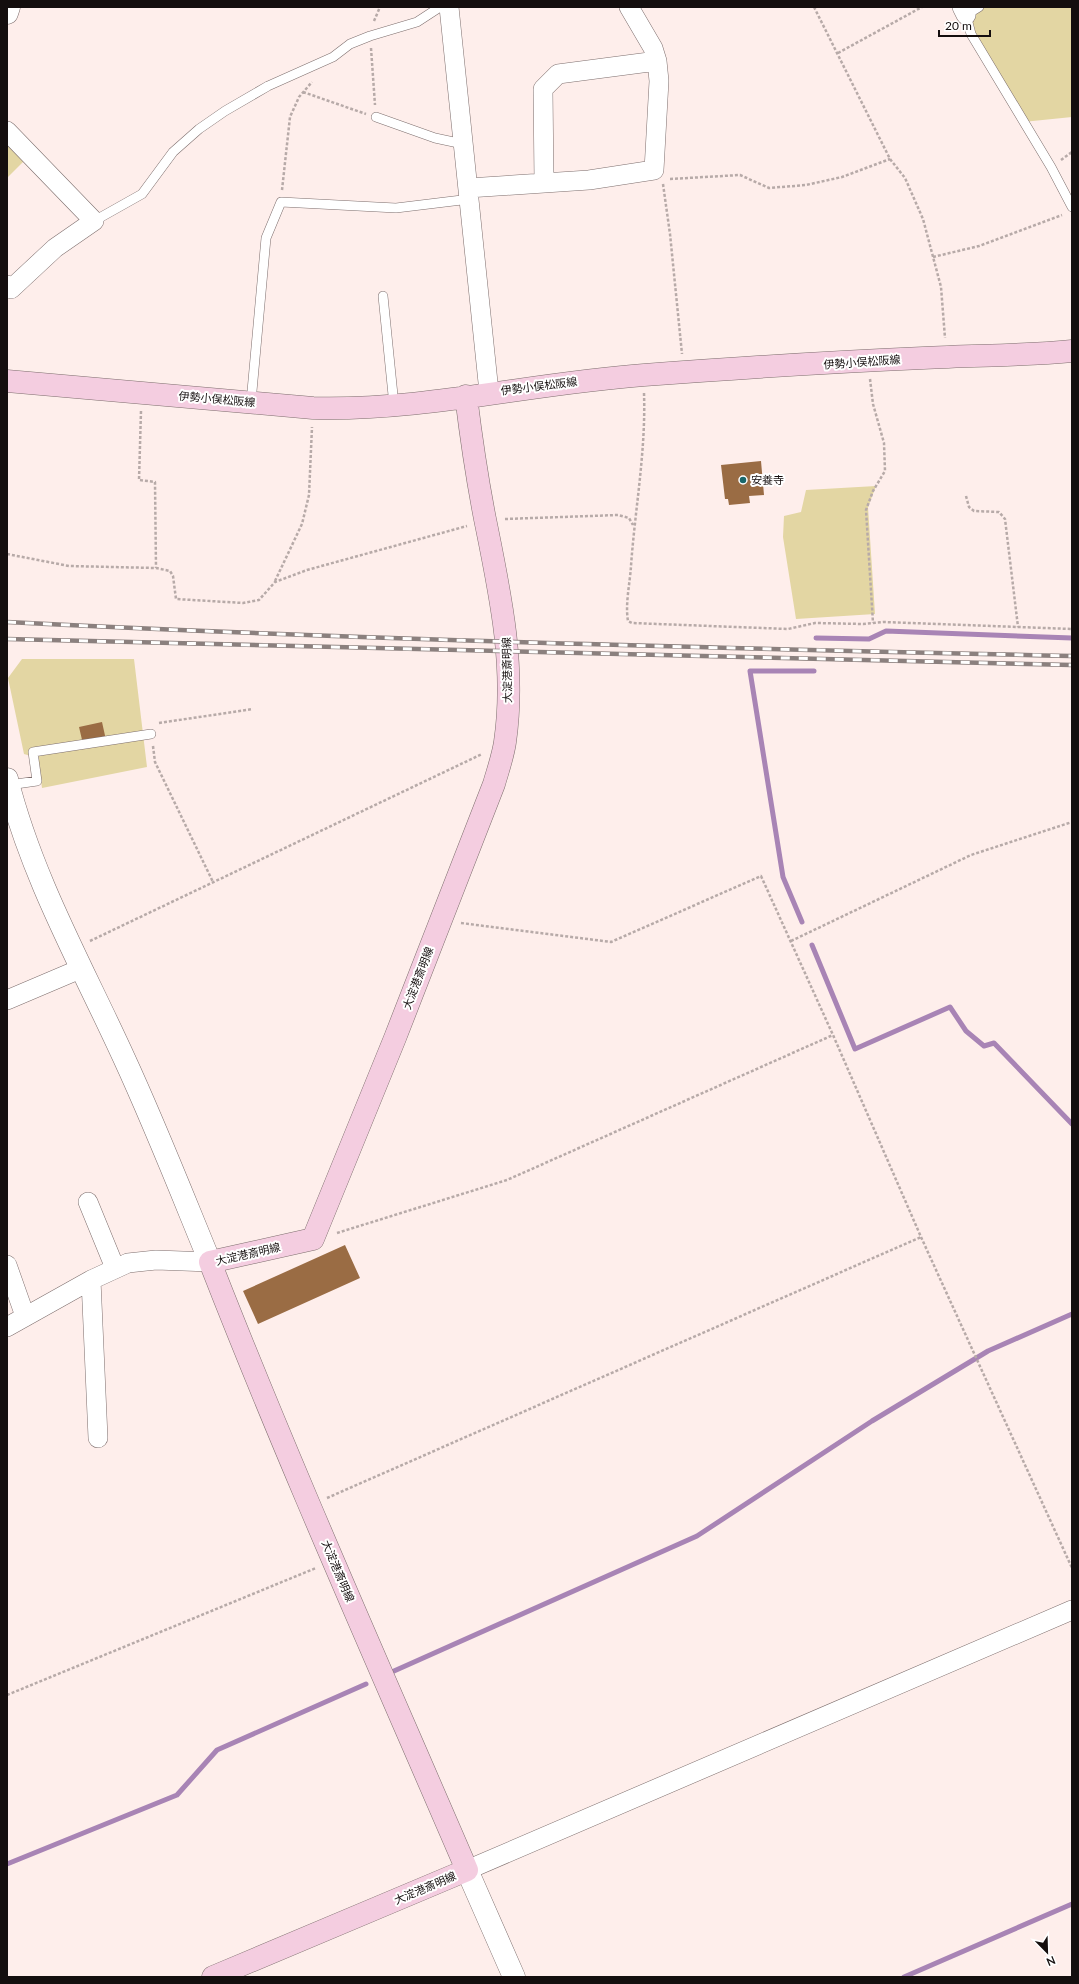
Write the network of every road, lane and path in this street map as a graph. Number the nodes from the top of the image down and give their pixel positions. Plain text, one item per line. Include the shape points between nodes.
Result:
1 (9, 7) edge
2 (440, 7) edge
3 (449, 7) edge
4 (630, 7) edge
5 (814, 7) edge
6 (922, 7) edge
7 (969, 10) edge
8 (7, 13) edge
9 (370, 36) junction
10 (838, 53) junction
11 (657, 61) junction
12 (313, 80) dead end
13 (303, 92) junction
14 (376, 117) junction
15 (7, 131) edge
16 (463, 144) junction
17 (890, 159) junction
18 (544, 182) junction
19 (469, 193) junction
20 (281, 202) junction
21 (1072, 207) edge
22 (1064, 214) dead end
23 (94, 221) junction
24 (933, 257) junction
25 (7, 285) edge
26 (383, 296) dead end
27 (1072, 351) edge
28 (947, 357) junction
29 (867, 362) junction
30 (683, 373) junction
31 (644, 375) junction
32 (7, 381) edge
33 (141, 392) junction
34 (489, 392) junction
35 (466, 396) junction
36 (251, 402) junction
37 (394, 405) junction
38 (313, 408) junction
39 (966, 496) dead end
40 (486, 520) junction
41 (634, 526) junction
42 (7, 554) edge
43 (156, 568) junction
44 (275, 582) junction
45 (873, 623) junction
46 (1018, 627) junction
47 (1072, 629) edge
48 (253, 709) dead end
49 (150, 734) junction
50 (505, 743) junction
51 (8, 782) edge
52 (1072, 822) edge
53 (213, 882) junction
54 (440, 921) junction
55 (791, 941) junction
56 (71, 950) junction
57 (80, 969) junction
58 (7, 1000) edge
59 (833, 1035) junction
60 (88, 1202) dead end
61 (921, 1237) junction
62 (313, 1239) junction
63 (210, 1262) junction
64 (7, 1265) edge
65 (115, 1268) junction
66 (91, 1280) junction
67 (25, 1316) junction
68 (7, 1327) edge
69 (98, 1438) dead end
70 (310, 1505) junction
71 (333, 1561) junction
72 (1072, 1568) edge
73 (1072, 1610) edge
74 (7, 1695) edge
75 (467, 1870) junction
76 (213, 1977) edge
77 (514, 1977) edge

1 - 8 street
2 - 9 lane via 417,22
3 - 16 street
4 - 11 street via 654,48
5 - 10 path
6 - 10 path
7 - 21 lane via 971,34 1051,167
9 - 14 path
9 - 23 lane via 350,44 333,57 268,86 225,111 173,152 142,194
10 - 17 path
11 - 18 street via 558,74 543,89
11 - 18 street via 659,81 654,170 589,180
12 - 13 path
13 - 14 path
13 - 20 path via 290,117
14 - 16 lane via 435,138
15 - 23 street
16 - 19 street
17 - 24 path via 908,185 923,219
17 - 30 path via 842,177 769,188 740,175 662,179 676,281
18 - 19 street
19 - 20 lane via 396,208
19 - 34 street
20 - 36 lane via 266,238
22 - 24 path via 979,246
23 - 25 street via 55,248 11,289
24 - 28 path via 941,287
26 - 37 lane
27 - 28 main road, 伊勢小俣松阪線
28 - 29 main road, 伊勢小俣松阪線
29 - 30 main road, 伊勢小俣松阪線
29 - 45 path via 873,404 884,443 884,470 866,510
30 - 31 main road, 伊勢小俣松阪線
31 - 34 main road, 伊勢小俣松阪線
31 - 41 path via 645,412
32 - 33 main road, 伊勢小俣松阪線
33 - 36 main road, 伊勢小俣松阪線
33 - 43 path via 139,480 155,482
34 - 35 main road, 伊勢小俣松阪線
35 - 37 main road, 伊勢小俣松阪線
35 - 40 main road, 大淀港斎明線
36 - 38 main road, 伊勢小俣松阪線
37 - 38 main road, 伊勢小俣松阪線
38 - 44 path via 309,495 302,524
39 - 46 path via 969,507 974,511 999,512 1005,519
40 - 41 path via 618,515 629,518
40 - 44 path via 307,570
40 - 50 main road, 大淀港斎明線 via 507,635
41 - 45 path via 627,615 628,621 632,623 788,629 815,623
42 - 43 path via 69,566
43 - 44 path via 170,571 176,599 187,601 260,600
45 - 46 path
46 - 47 path
48 - 49 path via 149,725
49 - 51 lane via 33,752 37,781
49 - 53 path via 155,762
50 - 53 path
50 - 54 main road, 大淀港斎明線 via 487,805
51 - 56 street via 22,832
52 - 55 path via 971,855
53 - 56 path
54 - 55 path via 611,942 761,876
54 - 62 main road, 大淀港斎明線
55 - 59 path
56 - 57 street
57 - 58 street
57 - 63 street via 124,1057
59 - 61 path
59 - 62 path via 507,1180
60 - 65 street
61 - 70 path
61 - 72 path
62 - 63 main road, 大淀港斎明線
63 - 65 street via 156,1260 128,1263
63 - 70 main road, 大淀港斎明線
64 - 67 street
65 - 66 street
66 - 67 street
66 - 69 street
67 - 68 street
70 - 71 main road, 大淀港斎明線
71 - 74 path
71 - 75 main road, 大淀港斎明線
73 - 75 street
75 - 76 main road, 大淀港斎明線
75 - 77 street

